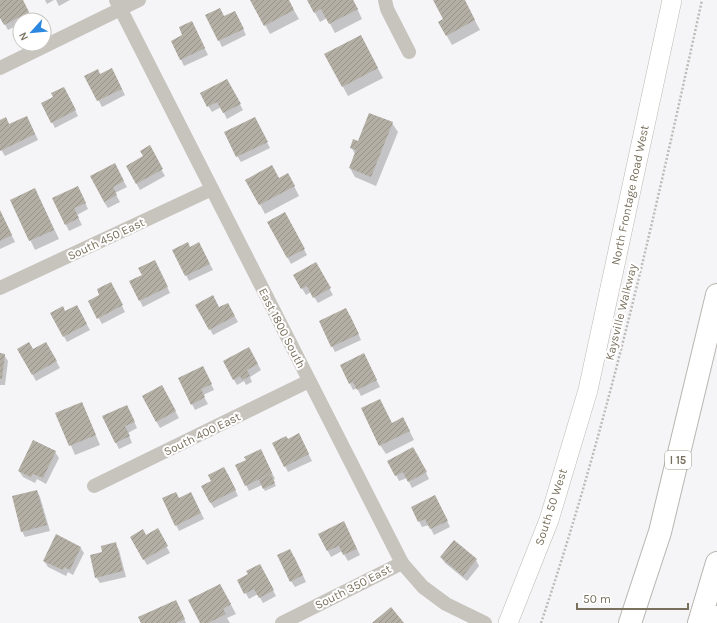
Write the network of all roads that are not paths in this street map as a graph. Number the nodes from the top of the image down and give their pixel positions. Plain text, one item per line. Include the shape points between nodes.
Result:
1 (139, 0) edge
2 (385, 0) edge
3 (672, 0) edge
4 (118, 5) edge
5 (409, 52) dead end
6 (0, 68) edge
7 (212, 189) junction
8 (0, 288) edge
9 (717, 295) edge
10 (309, 381) junction
11 (588, 390) joint
12 (94, 486) dead end
13 (402, 563) junction
14 (717, 563) edge
15 (717, 617) edge
16 (282, 623) edge
17 (485, 623) edge
18 (508, 623) edge
19 (630, 623) edge
20 (698, 623) edge
21 (715, 623) edge

1 - 4 street
2 - 5 street
3 - 11 street, North Frontage Road West
4 - 6 street
4 - 7 street, East 1800 South
7 - 8 street, South 450 East
7 - 10 street, East 1800 South
9 - 19 highway, I 15 via 660,532
10 - 12 street, South 400 East
10 - 13 street, East 1800 South
11 - 18 street, South 50 West via 549,520
13 - 16 street, South 350 East
13 - 17 street, East 1800 South via 423,587 446,604
14 - 20 highway
15 - 21 highway

